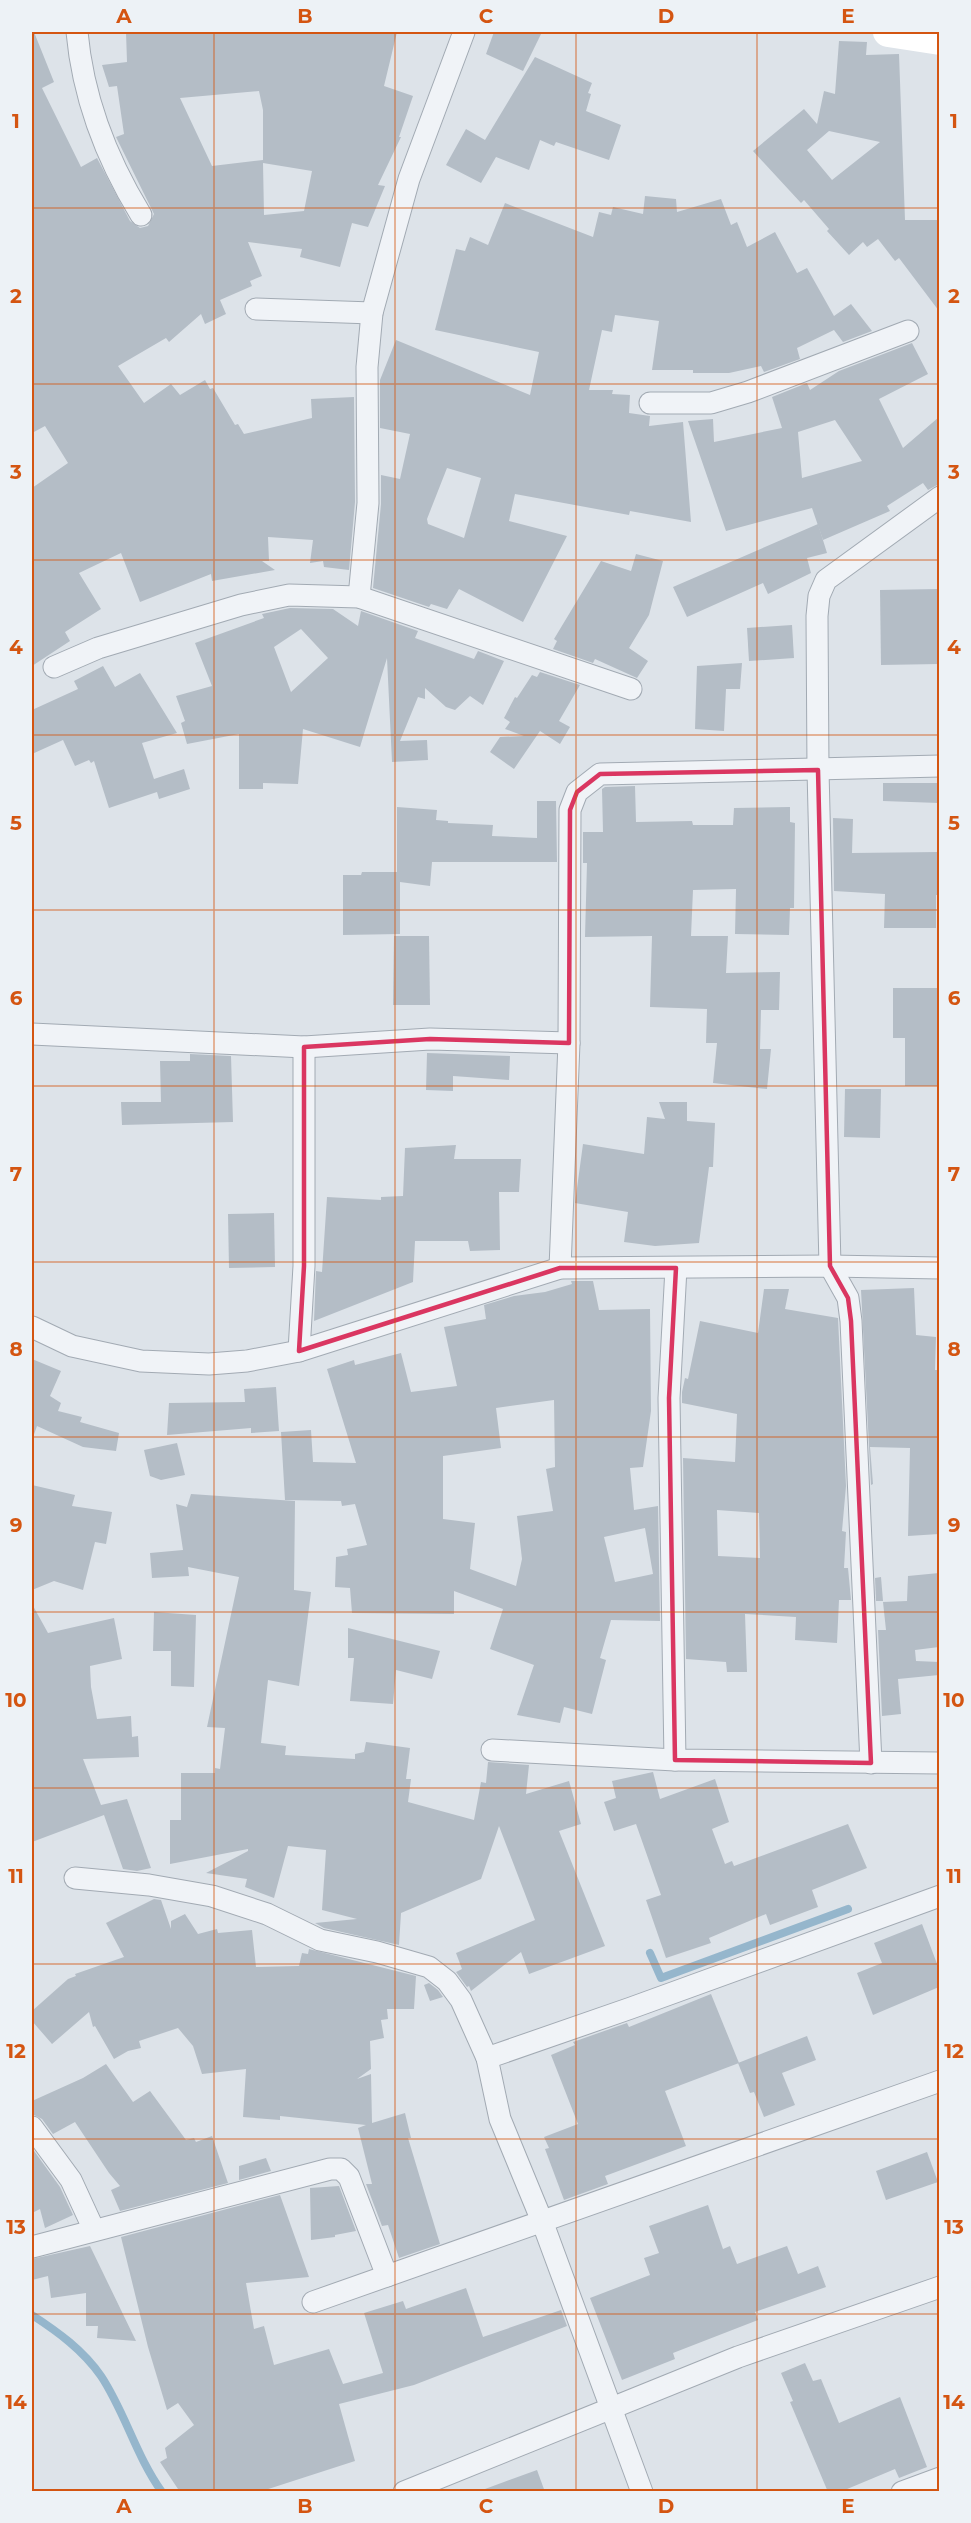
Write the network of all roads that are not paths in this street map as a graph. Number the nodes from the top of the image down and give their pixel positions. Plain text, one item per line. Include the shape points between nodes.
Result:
1 (77, 32) edge
2 (464, 32) edge
3 (888, 32) edge
4 (939, 40) edge
5 (141, 215) dead end
6 (256, 309) dead end
7 (372, 313) junction
8 (908, 331) dead end
9 (650, 403) dead end
10 (939, 497) edge
11 (359, 597) junction
12 (54, 667) dead end
13 (631, 689) dead end
14 (939, 766) edge
15 (818, 770) junction
16 (32, 1034) edge
17 (569, 1042) junction
18 (304, 1047) junction
19 (830, 1266) junction
20 (560, 1268) junction
21 (676, 1268) junction
22 (939, 1268) edge
23 (32, 1327) edge
24 (299, 1351) junction
25 (492, 1750) dead end
26 (675, 1760) junction
27 (871, 1763) junction
28 (939, 1763) edge
29 (75, 1878) dead end
30 (939, 1896) edge
31 (487, 2058) junction
32 (939, 2081) edge
33 (32, 2127) edge
34 (542, 2221) junction
35 (94, 2230) junction
36 (32, 2247) edge
37 (387, 2276) junction
38 (939, 2287) edge
39 (313, 2302) dead end
40 (610, 2407) junction
41 (939, 2478) edge
42 (404, 2492) edge
43 (642, 2492) edge
44 (902, 2492) edge

1 - 5 street via 80,67 98,131
2 - 7 street via 409,179
3 - 4 street
6 - 7 street
7 - 11 street via 367,367 368,503
8 - 9 street via 711,403
10 - 15 street via 826,580 817,616
11 - 12 street via 289,595 241,605 98,648
11 - 13 street
14 - 15 street
15 - 17 street via 600,774 577,792 570,810
15 - 19 street
16 - 18 street
17 - 18 street via 430,1040
17 - 20 street
18 - 24 street via 304,1266
19 - 21 street
19 - 22 street
19 - 27 street via 848,1298 851,1321
20 - 21 street
20 - 24 street
21 - 26 street via 669,1398
23 - 24 street via 72,1346 141,1361 209,1364
25 - 26 street
26 - 27 street
27 - 28 street
29 - 31 street via 212,1896 267,1914 321,1940 429,1967 447,1981 461,2000
30 - 31 street
31 - 34 street via 500,2119
32 - 34 street
33 - 35 street via 71,2180
34 - 37 street
34 - 40 street
35 - 36 street
35 - 37 street via 341,2169 349,2177
37 - 39 street
38 - 40 street via 738,2357
40 - 42 street
40 - 43 street
41 - 44 street

